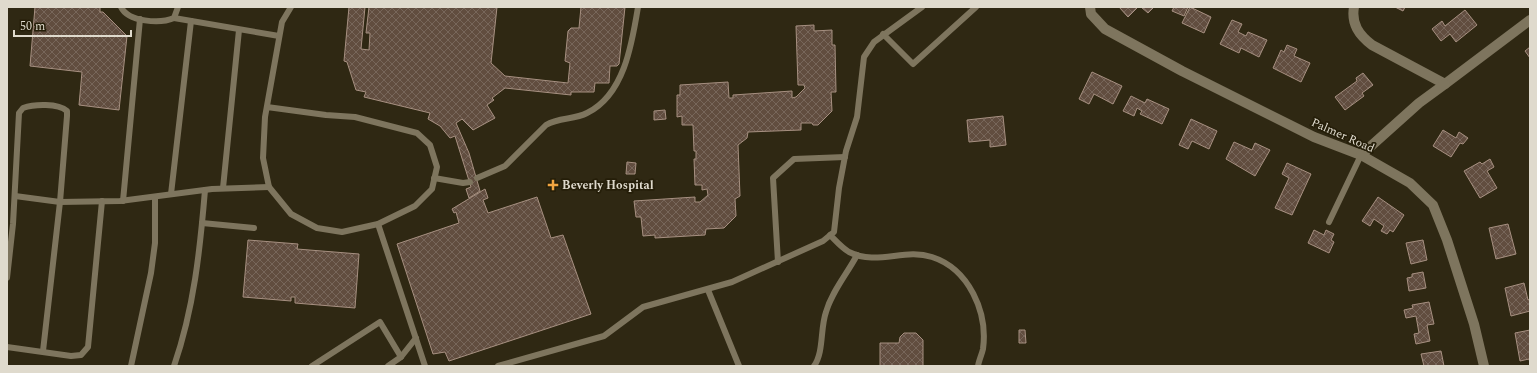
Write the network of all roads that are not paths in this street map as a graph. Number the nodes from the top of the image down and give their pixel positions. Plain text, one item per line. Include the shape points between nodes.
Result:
1 (121, 7) edge
2 (178, 7) edge
3 (291, 7) edge
4 (638, 7) edge
5 (922, 7) edge
6 (976, 7) edge
7 (1354, 7) edge
8 (1090, 10) edge
9 (140, 18) junction
10 (174, 18) junction
11 (1530, 20) edge
12 (191, 21) junction
13 (239, 30) junction
14 (883, 34) junction
15 (279, 36) junction
16 (1445, 84) junction
17 (267, 106) junction
18 (1361, 155) junction
19 (845, 157) junction
20 (434, 178) junction
21 (477, 178) dead end
22 (470, 182) dead end
23 (269, 187) junction
24 (223, 188) junction
25 (205, 190) junction
26 (171, 194) junction
27 (15, 196) junction
28 (155, 197) junction
29 (102, 201) junction
30 (123, 201) junction
31 (60, 202) junction
32 (1329, 222) dead end
33 (202, 223) junction
34 (378, 224) junction
35 (254, 228) dead end
36 (830, 236) junction
37 (857, 254) junction
38 (778, 262) junction
39 (7, 278) edge
40 (708, 290) junction
41 (416, 338) junction
42 (7, 347) edge
43 (44, 351) junction
44 (401, 357) junction
45 (131, 366) edge
46 (174, 366) edge
47 (312, 366) edge
48 (388, 366) edge
49 (425, 366) edge
50 (498, 366) edge
51 (739, 366) edge
52 (814, 366) edge
53 (978, 366) edge
54 (1484, 366) edge

1 - 9 lane via 131,18
2 - 10 lane
3 - 15 lane via 282,22
4 - 21 lane via 626,63 615,85 600,105 585,114 554,120 505,166
5 - 14 lane
6 - 14 lane via 913,64
7 - 16 street via 1354,22 1363,38
8 - 18 street, Palmer Road via 1105,29 1182,71 1314,137
9 - 10 lane via 166,21
9 - 30 lane
10 - 12 lane
11 - 16 street
12 - 13 lane
12 - 26 lane
13 - 15 lane
13 - 24 lane
14 - 19 lane via 864,57 857,117
15 - 17 lane
16 - 18 street via 1419,103
17 - 20 lane via 355,117 417,133 430,145 437,167
17 - 23 lane via 262,158
18 - 32 lane
18 - 54 street, Palmer Road via 1410,183 1433,204 1474,324
19 - 36 lane via 834,232
19 - 38 lane via 794,159 773,178
20 - 22 lane
20 - 34 lane via 432,189 415,206
23 - 24 lane
23 - 34 lane via 291,214 317,228 342,232
24 - 25 lane
25 - 26 lane
25 - 33 lane
26 - 28 lane
27 - 31 lane
27 - 31 lane via 19,113 22,108 30,105 62,107 67,111 67,116
27 - 39 lane
28 - 30 lane
28 - 45 lane via 155,243 151,273
29 - 30 lane
29 - 31 lane
29 - 43 lane via 88,347 81,355 71,356
31 - 43 lane
33 - 35 lane
33 - 46 lane via 196,282 188,321
34 - 41 lane
36 - 37 lane via 848,251
36 - 38 lane
37 - 52 lane via 826,310 821,330 819,360
37 - 53 lane via 869,259 910,255 932,257 951,267 965,281 977,299 983,326 983,349
38 - 40 lane
40 - 50 lane via 643,307 604,336
40 - 51 lane
41 - 44 lane
41 - 49 lane
42 - 43 lane
44 - 47 lane via 380,322
44 - 48 lane

